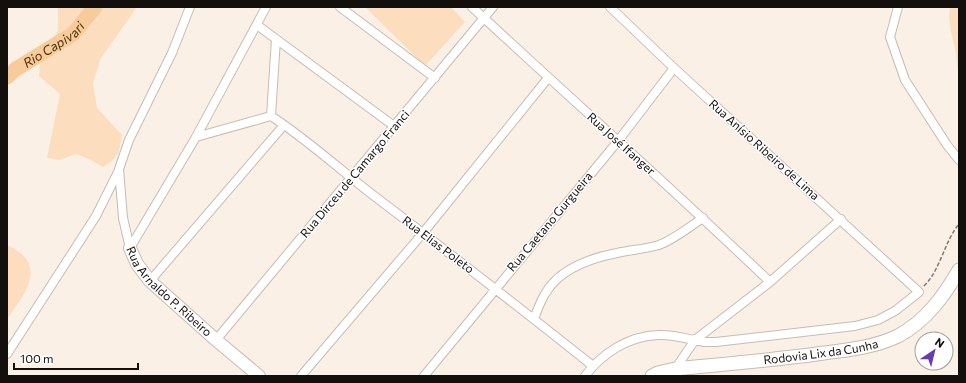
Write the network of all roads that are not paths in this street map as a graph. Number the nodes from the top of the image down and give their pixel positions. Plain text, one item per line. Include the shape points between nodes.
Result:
1 (190, 7) edge
2 (266, 7) edge
3 (340, 7) edge
4 (472, 7) edge
5 (493, 7) edge
6 (610, 7) edge
7 (898, 7) edge
8 (484, 18) junction
9 (257, 25) junction
10 (276, 39) junction
11 (674, 68) junction
12 (435, 78) junction
13 (548, 78) junction
14 (270, 116) junction
15 (284, 124) junction
16 (394, 126) junction
17 (196, 137) junction
18 (618, 141) junction
19 (959, 160) edge
20 (119, 169) junction
21 (352, 178) junction
22 (703, 218) junction
23 (841, 219) junction
24 (423, 233) junction
25 (130, 248) junction
26 (959, 270) edge
27 (150, 281) junction
28 (770, 282) junction
29 (495, 288) junction
30 (534, 319) junction
31 (216, 340) junction
32 (695, 340) junction
33 (7, 354) edge
34 (593, 366) junction
35 (676, 369) junction
36 (259, 376) edge
37 (301, 376) edge
38 (424, 376) edge
39 (585, 376) edge
40 (652, 376) edge

1 - 20 street, Rua Arnaldo P. Ribeiro via 172,54 129,140
2 - 9 street
3 - 12 street
4 - 8 street, Rua José Ifanger
5 - 8 street, Rua Dirceu de Camargo Franci
6 - 11 street, Rua Anísio Ribeiro de Lima
7 - 19 street via 890,37 905,80
8 - 12 street, Rua Dirceu de Camargo Franci
8 - 13 street, Rua José Ifanger
9 - 10 street
9 - 17 street
10 - 14 street
10 - 16 street
11 - 18 street, Rua Caetano Gurgueira
11 - 23 street, Rua Anísio Ribeiro de Lima
12 - 16 street, Rua Dirceu de Camargo Franci
13 - 18 street, Rua José Ifanger
13 - 24 street
14 - 15 street, Rua Elias Poleto
14 - 17 street
15 - 21 street, Rua Elias Poleto
15 - 27 street
16 - 21 street, Rua Dirceu de Camargo Franci
17 - 25 street
18 - 22 street, Rua José Ifanger
18 - 29 street, Rua Caetano Gurgueira
20 - 25 street, Rua Arnaldo P. Ribeiro via 123,218
20 - 33 street via 96,216
21 - 24 street, Rua Elias Poleto
21 - 31 street, Rua Dirceu de Camargo Franci
22 - 28 street, Rua José Ifanger
22 - 30 street via 674,238 660,244 587,261 566,271 545,293
23 - 28 street
23 - 32 street, Rua Anísio Ribeiro de Lima via 919,292 895,311 878,320 855,326 716,342
24 - 29 street, Rua Elias Poleto
24 - 37 street
25 - 27 street, Rua Arnaldo P. Ribeiro via 137,264
26 - 35 main road, Rodovia Lix da Cunha via 942,297 926,315 898,336 878,344 785,359
27 - 31 street, Rua Arnaldo P. Ribeiro
28 - 32 street
29 - 30 street, Rua Elias Poleto
29 - 38 street, Rua Caetano Gurgueira
30 - 34 street, Rua Elias Poleto
31 - 36 street, Rua Arnaldo P. Ribeiro
32 - 34 street via 659,335 643,336 614,349
32 - 35 street
34 - 39 street
35 - 40 main road, Rodovia Lix da Cunha

